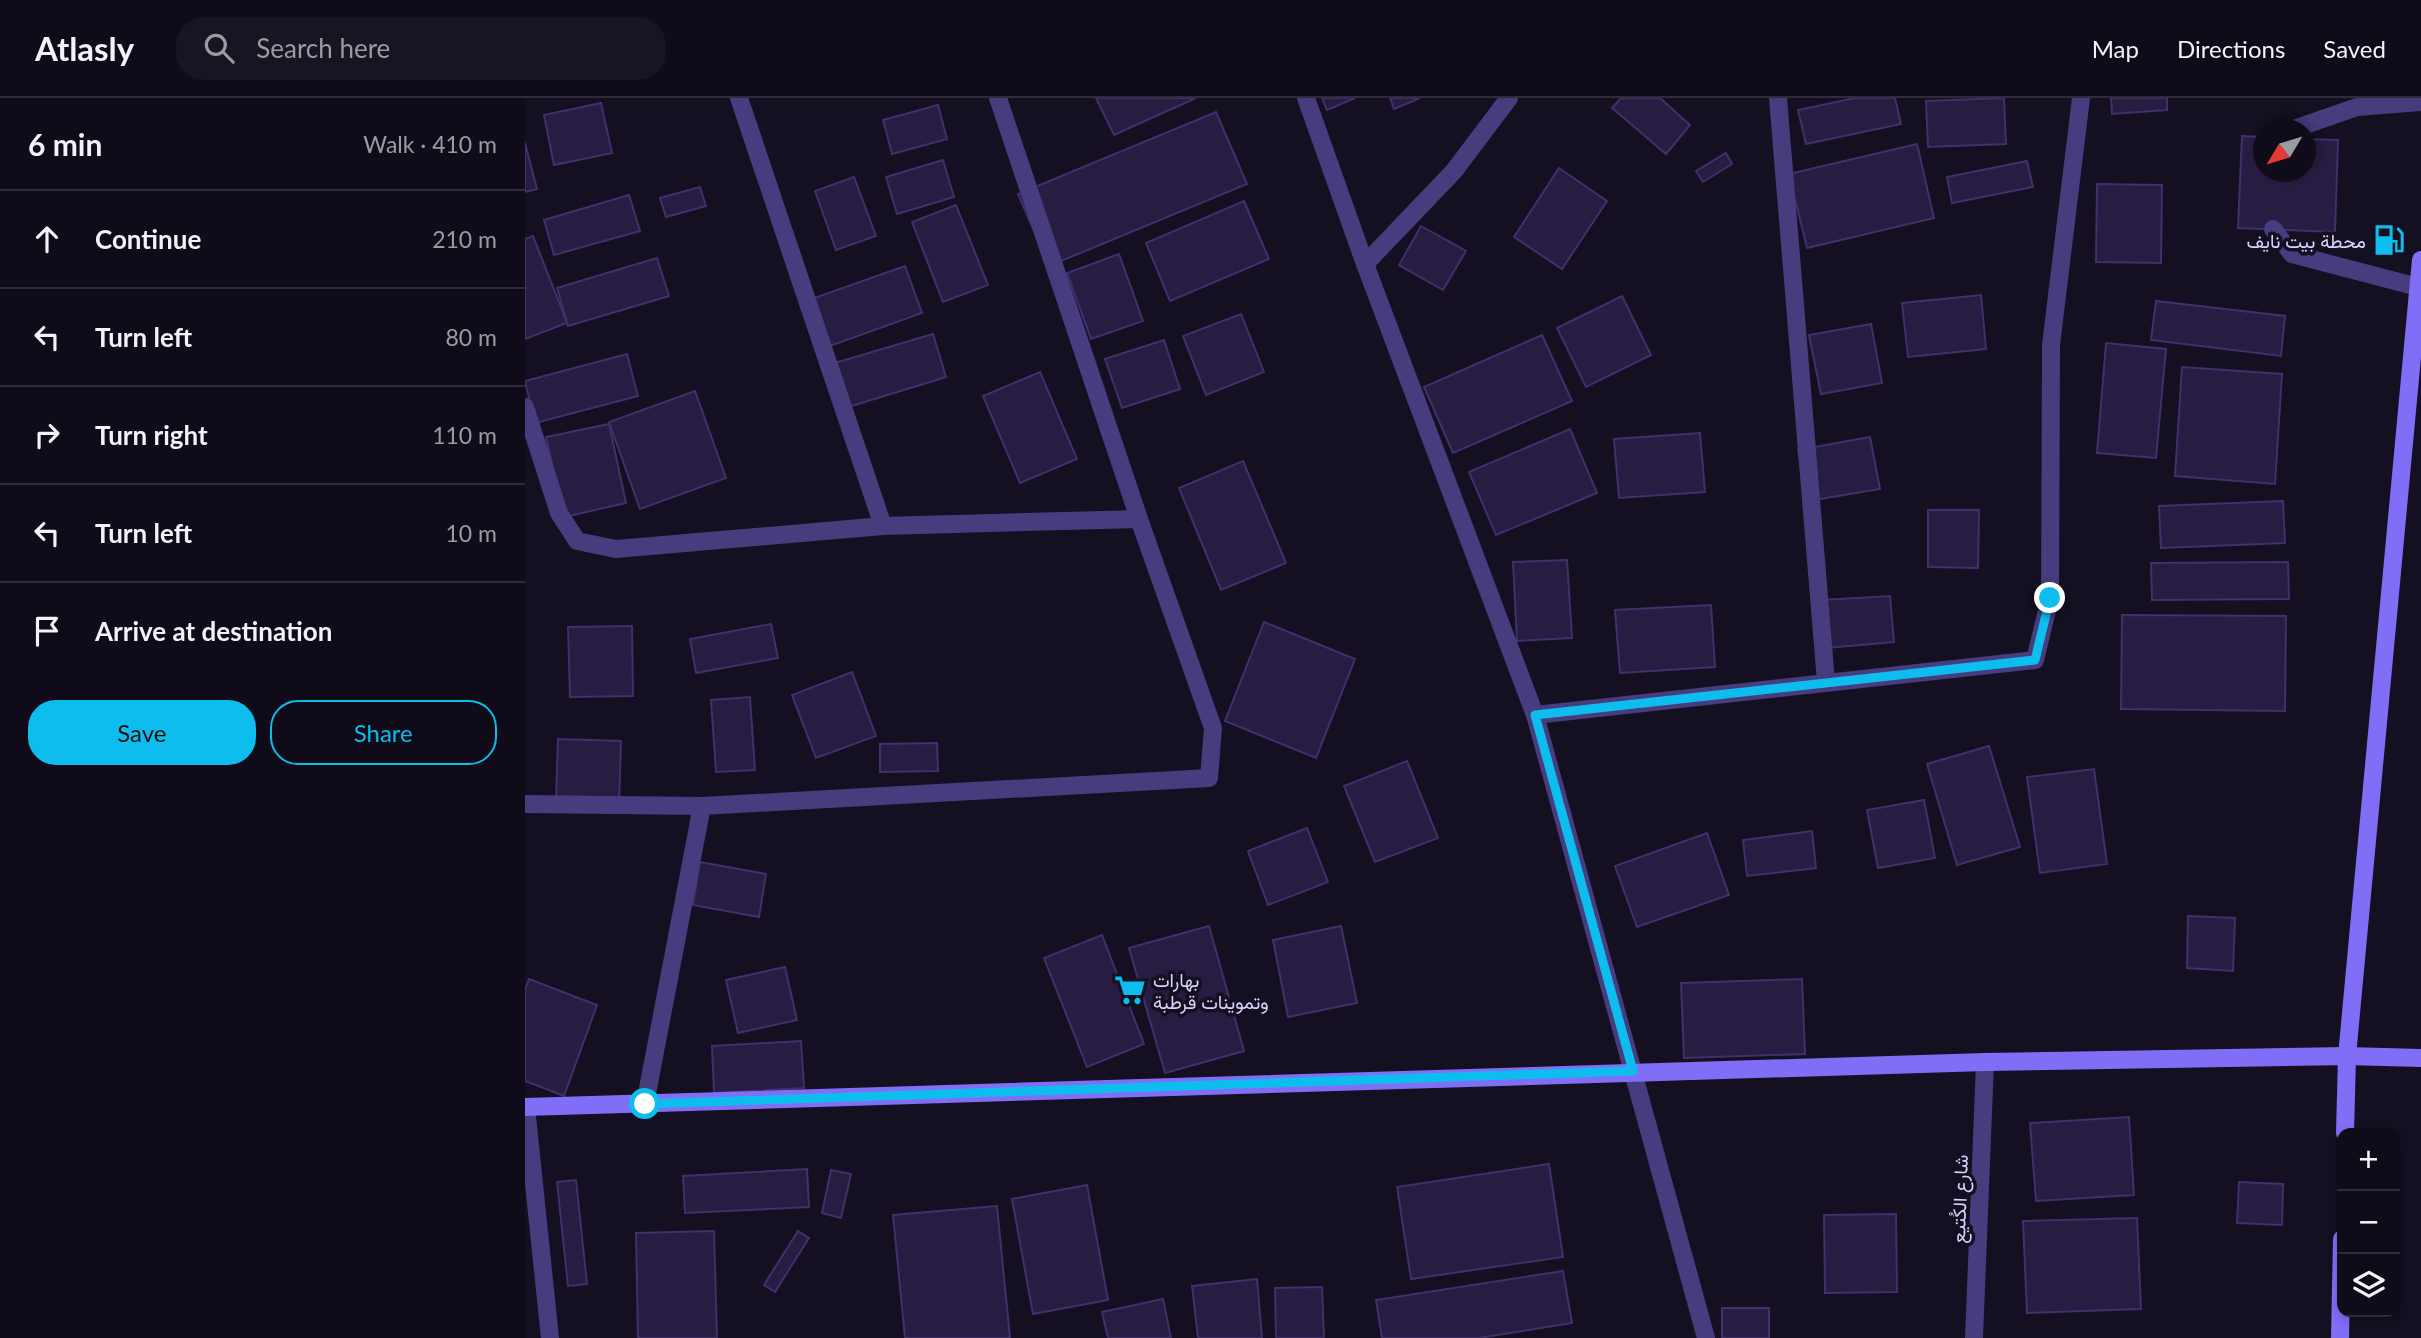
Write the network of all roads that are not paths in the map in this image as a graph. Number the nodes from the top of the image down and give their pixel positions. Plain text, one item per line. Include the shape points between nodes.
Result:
1 (739, 98) edge
2 (998, 98) edge
3 (1306, 98) edge
4 (1509, 98) edge
5 (1778, 98) edge
6 (2081, 98) edge
7 (2421, 102) edge
8 (2316, 121) edge
9 (2273, 229) dead end
10 (2421, 260) edge
11 (1365, 264) junction
12 (2419, 288) junction
13 (525, 407) edge
14 (534, 462) edge
15 (1139, 519) junction
16 (883, 526) junction
17 (1826, 682) junction
18 (1535, 715) junction
19 (525, 804) edge
20 (702, 806) junction
21 (2347, 1056) junction
22 (2421, 1058) edge
23 (1985, 1062) junction
24 (1633, 1071) junction
25 (645, 1104) junction
26 (526, 1107) edge
27 (2345, 1128) edge
28 (2342, 1254) edge
29 (550, 1338) edge
30 (1706, 1338) edge
31 (1974, 1338) edge
32 (2340, 1338) edge

1 - 16 street
2 - 15 street
3 - 11 street
4 - 11 street via 1454,171
5 - 17 street
6 - 17 street via 2051,345 2050,598 2035,660
7 - 8 street via 2357,107
9 - 12 street via 2292,254
10 - 12 street
11 - 18 street
12 - 21 street
13 - 14 street
14 - 16 street via 577,541 616,549
15 - 16 street
15 - 20 street via 1213,728 1209,778
17 - 18 street
18 - 24 street
19 - 20 street
20 - 25 street
21 - 22 street
21 - 23 street
21 - 27 street
23 - 24 street
23 - 31 street, شارع الكُتيع
24 - 25 street
24 - 30 street
25 - 26 street
26 - 29 street
28 - 32 street

